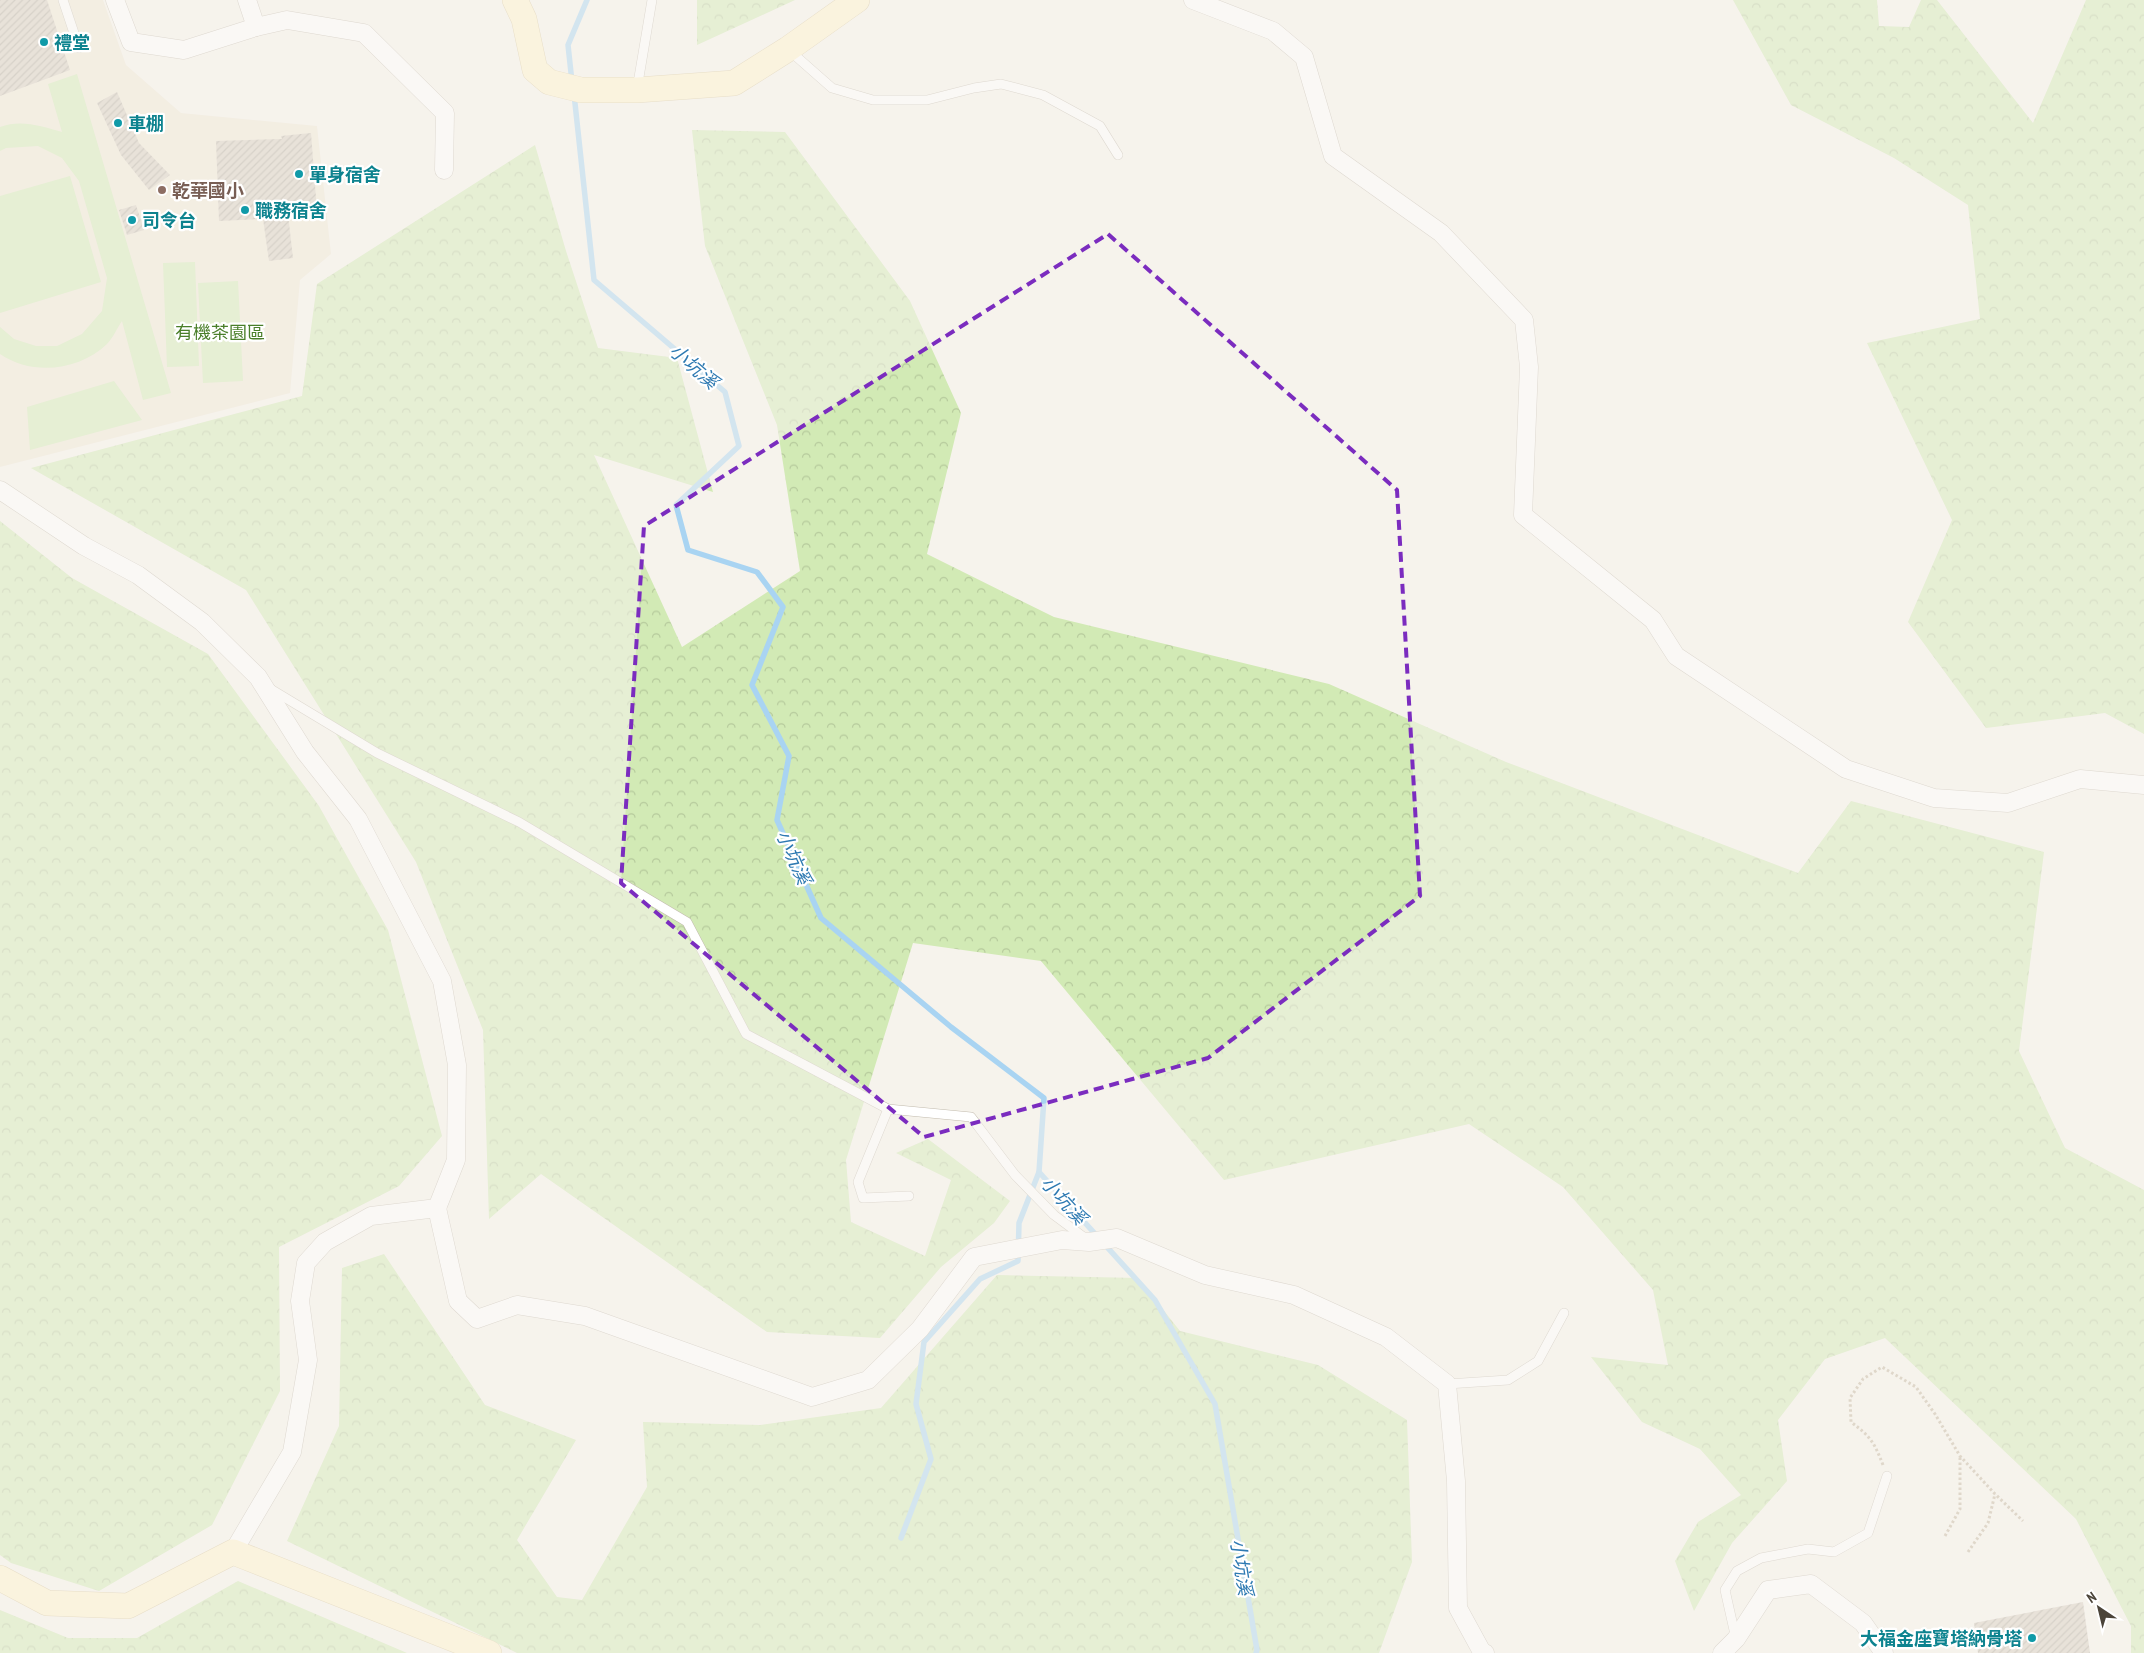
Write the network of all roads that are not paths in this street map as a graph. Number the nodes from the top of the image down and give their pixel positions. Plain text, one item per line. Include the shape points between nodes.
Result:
1 (63, 0) edge
2 (115, 0) edge
3 (247, 0) edge
4 (515, 0) edge
5 (652, 0) edge
6 (857, 0) edge
7 (1193, 0) edge
8 (256, 27) junction
9 (79, 48) dead end
10 (788, 49) junction
11 (637, 90) junction
12 (1118, 156) dead end
13 (444, 170) dead end
14 (0, 490) edge
15 (263, 684) junction
16 (2144, 786) edge
17 (888, 1109) junction
18 (909, 1196) dead end
19 (437, 1208) junction
20 (1089, 1242) junction
21 (1564, 1313) dead end
22 (1448, 1384) junction
23 (1887, 1476) road end
24 (233, 1552) junction
25 (0, 1578) edge
26 (1736, 1639) junction
27 (489, 1653) edge
28 (1485, 1653) edge
29 (1722, 1653) edge
30 (1884, 1653) edge

1 - 9 lane
2 - 8 street via 130,42 184,50
3 - 8 street
4 - 11 street via 524,19 535,70 549,82 571,88
5 - 11 lane
6 - 10 street
7 - 16 street via 1273,31 1304,57 1333,156 1440,232 1524,320 1529,367 1523,515 1652,620 1676,656 1846,769 1934,798 2008,802 2080,779
8 - 13 street via 287,20 364,33 445,113
10 - 11 street via 734,84
10 - 12 lane via 832,88 873,100 927,100 1001,84 1043,95 1100,126
14 - 15 street via 84,546 138,575 202,622
15 - 17 lane via 377,753 519,822 687,922 746,1034
15 - 19 street via 306,752 358,819 442,981 457,1065 456,1160
17 - 18 lane via 858,1182 863,1198
17 - 20 lane via 971,1117 1015,1175 1054,1215
19 - 20 street via 458,1301 477,1319 517,1305 585,1316 812,1397 868,1380 920,1329 974,1256 1062,1240
19 - 24 street via 371,1216 325,1242 306,1264 300,1301 308,1360 292,1452
20 - 22 street via 1117,1238 1205,1275 1294,1295 1386,1337
21 - 22 lane via 1538,1360 1508,1380
22 - 28 street via 1456,1481 1458,1608
23 - 26 lane via 1868,1533 1834,1552 1808,1549 1761,1558 1737,1571 1725,1590
24 - 25 street via 128,1606 46,1603
24 - 27 street
26 - 29 street
26 - 30 street via 1768,1590 1811,1584 1863,1623

